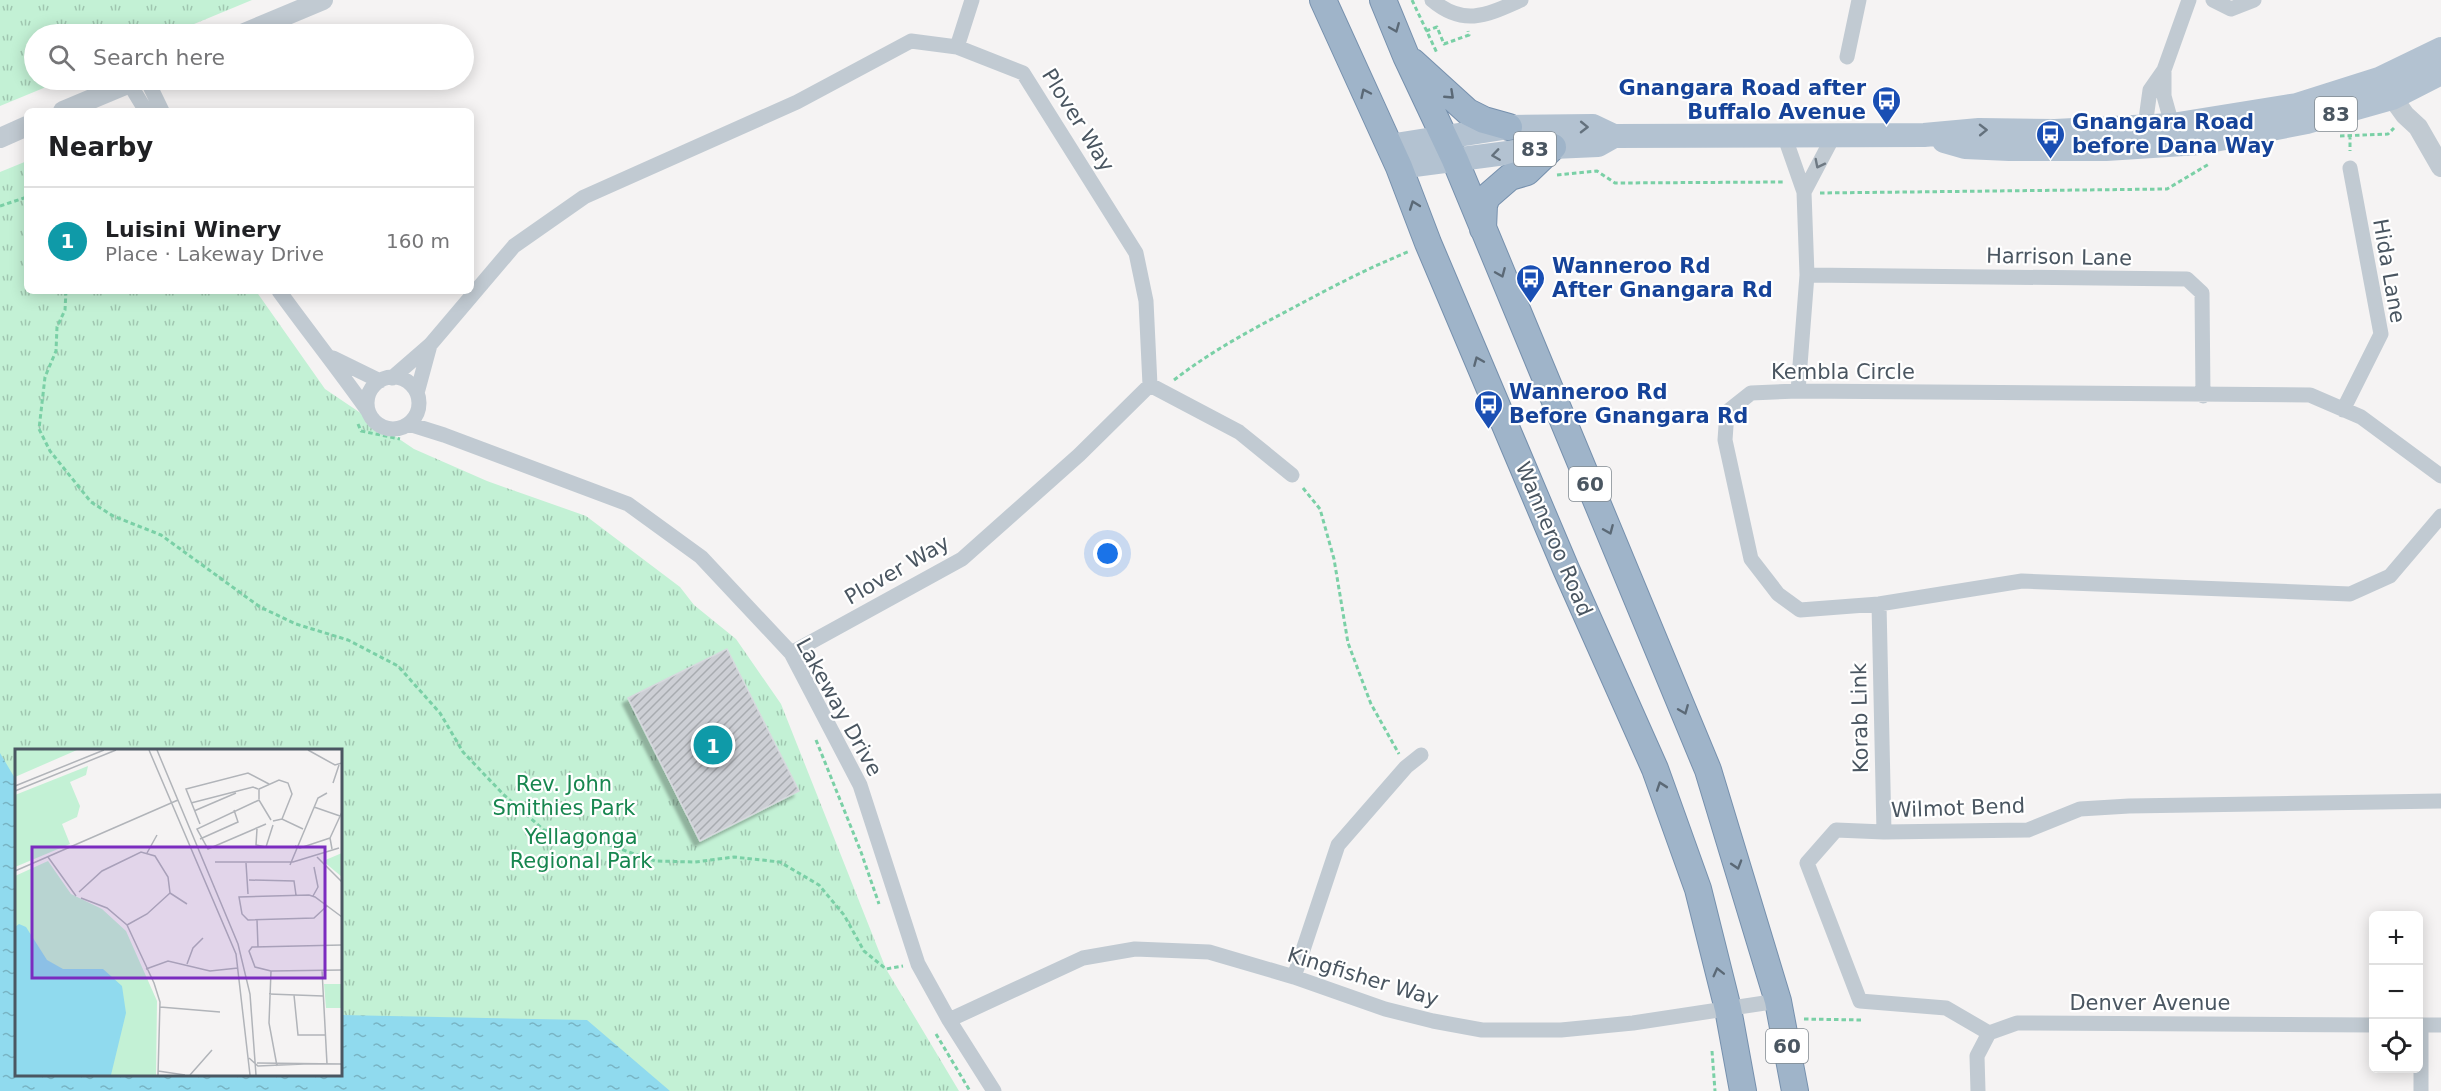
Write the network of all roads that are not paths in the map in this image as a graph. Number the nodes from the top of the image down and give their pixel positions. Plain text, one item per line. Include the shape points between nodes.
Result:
1 (323, 0) edge
2 (972, 0) edge
3 (1323, 0) edge
4 (1383, 0) edge
5 (1432, 0) edge
6 (1521, 0) edge
7 (1859, 0) edge
8 (2189, 0) edge
9 (2213, 0) edge
10 (2254, 0) edge
11 (266, 24) edge
12 (957, 47) junction
13 (2441, 50) edge
14 (1406, 56) junction
15 (1847, 57) dead end
16 (2164, 70) junction
17 (2441, 73) edge
18 (2394, 84) junction
19 (116, 90) edge
20 (140, 90) edge
21 (145, 90) edge
22 (70, 108) edge
23 (145, 108) edge
24 (160, 108) edge
25 (24, 127) edge
26 (1509, 127) junction
27 (1784, 135) junction
28 (1834, 135) junction
29 (2174, 135) junction
30 (1614, 136) junction
31 (2146, 136) junction
32 (1444, 137) junction
33 (0, 138) edge
34 (1553, 147) junction
35 (1394, 156) junction
36 (1455, 160) junction
37 (2441, 166) edge
38 (2350, 168) dead end
39 (1804, 192) junction
40 (1483, 229) junction
41 (1807, 275) junction
42 (474, 293) edge
43 (281, 294) edge
44 (473, 294) edge
45 (430, 345) junction
46 (330, 356) junction
47 (386, 379) junction
48 (1155, 388) junction
49 (1798, 391) junction
50 (2203, 396) junction
51 (418, 399) junction
52 (2343, 410) junction
53 (368, 411) junction
54 (409, 424) junction
55 (444, 435) junction
56 (1292, 475) road end
57 (2441, 476) edge
58 (2441, 516) edge
59 (1879, 604) junction
60 (790, 653) junction
61 (1421, 755) dead end
62 (2441, 801) edge
63 (1884, 832) junction
64 (1294, 977) junction
65 (1778, 1001) junction
66 (1728, 1009) junction
67 (950, 1020) junction
68 (2369, 1025) edge
69 (2423, 1025) edge
70 (2441, 1025) edge
71 (1989, 1033) junction
72 (2421, 1073) edge
73 (994, 1091) edge
74 (1743, 1091) edge
75 (1795, 1091) edge
76 (1978, 1091) edge
77 (2421, 1091) edge

1 - 11 street
2 - 12 street
35 -> 3 highway, Wanneroo Road / 60
4 -> 14 highway, 60
5 - 6 street via 1445,11 1466,17 1488,14
7 - 15 street
8 - 16 street
9 - 10 street via 2231,9
12 - 42 street, Plover Way via 911,40 797,102 584,197 514,246
12 - 48 street, Plover Way via 1023,73 1136,253 1146,301
13 - 18 main road, 83
14 -> 26 highway, 83 via 1468,112
14 - 32 highway, 60
16 - 29 street via 2164,96
16 - 31 street via 2150,90
17 - 18 main road, 83
18 - 29 main road, 83
18 - 37 street
19 - 22 street
20 - 23 street
21 - 24 street
25 - 33 street
26 -> 30 main road, 83 via 1593,126
26 - 32 main road, 83
27 - 28 main road, 83
27 - 30 main road, 83
27 - 39 street
28 - 31 main road, 83 via 1924,135 1979,130
28 -> 39 street
29 - 31 main road, 83
30 - 34 main road, 83 via 1598,145
32 - 35 main road, 83
32 - 36 highway, 60
34 -> 36 main road, 83
34 - 40 highway via 1527,172 1510,177 1487,197
35 - 36 main road, 83
66 -> 35 highway, Wanneroo Road / 60 via 1698,889 1655,769 1566,569
36 - 40 highway, 60
38 - 52 street, Hida Lane via 2381,334
39 - 41 street
40 -> 65 highway, 60 via 1708,770
41 - 49 street
41 - 50 street, Harrison Lane via 2187,279 2202,292
43 - 46 street
44 - 45 street, Plover Way
45 - 47 street, Plover Way
45 - 51 street, Plover Way
46 - 47 street
46 - 53 street
47 - 51 street via 405,380
47 - 53 street via 368,393
48 - 56 street via 1239,432
48 - 60 street, Plover Way via 962,559
49 - 50 street, Kembla Circle
49 - 59 street, Kembla Circle via 1751,393 1727,412 1725,440 1751,559 1778,594 1800,610
50 - 52 street, Kembla Circle via 2310,395
51 - 54 street via 417,414
51 - 55 street, Lakeway Drive
52 - 57 street, Kembla Circle via 2361,417
53 - 54 street via 386,429
54 - 55 street, Lakeway Drive
55 - 60 street, Lakeway Drive via 628,504 701,557
58 - 59 street, Kembla Circle via 2390,576 2350,594 2022,581
59 - 63 street, Korab Link
60 - 67 street, Lakeway Drive via 860,785 918,964
61 - 64 street via 1338,845
62 - 63 street, Wilmot Bend via 2129,806 2080,809 2028,830
63 - 71 street, Wilmot Bend via 1836,830 1807,863 1860,1001 1946,1008
64 - 66 street, Kingfisher Way via 1385,1009 1482,1030 1562,1030
64 - 67 street, Kingfisher Way via 1209,952 1136,949 1083,958
65 - 66 street, Kingfisher Way
65 - 75 highway, 60
66 - 74 highway, Wanneroo Road / 60
67 - 73 street, Lakeway Drive
68 - 71 street, Denver Avenue via 2018,1023
69 - 70 street
71 - 76 street via 1977,1056
72 - 77 street

